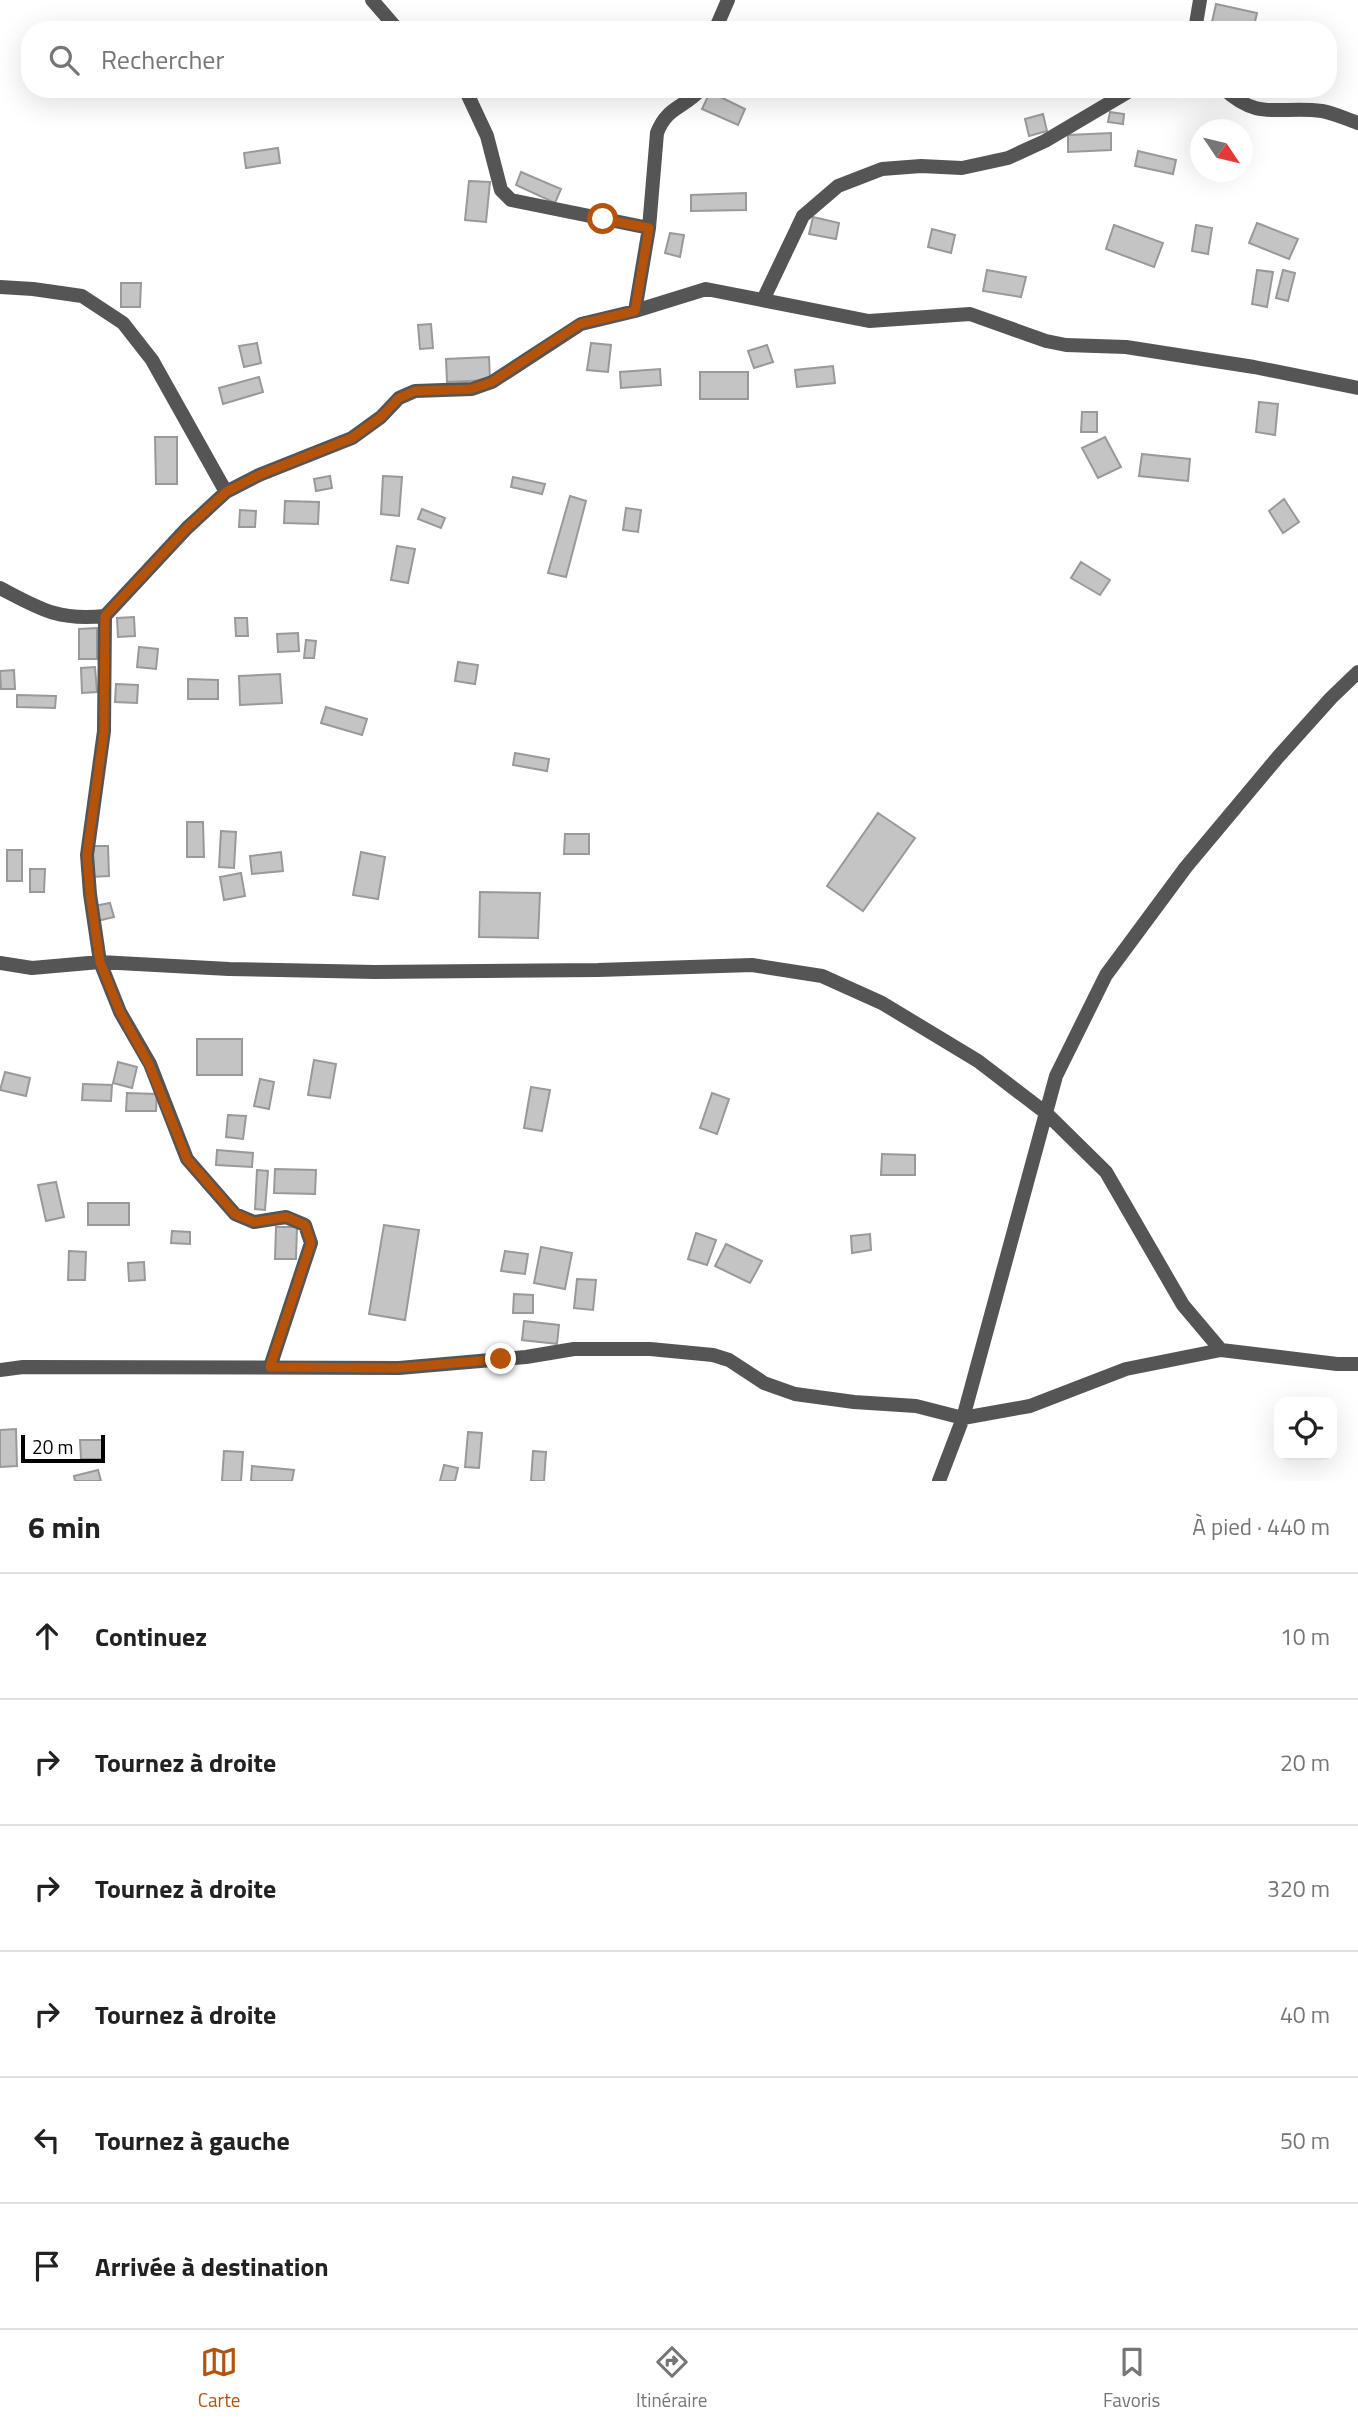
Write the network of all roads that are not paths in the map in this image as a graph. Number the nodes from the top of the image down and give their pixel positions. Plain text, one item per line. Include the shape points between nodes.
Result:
1 (372, 0) edge
2 (728, 0) edge
3 (1200, 0) edge
4 (390, 21) edge
5 (719, 21) edge
6 (1196, 21) edge
7 (469, 98) edge
8 (688, 98) edge
9 (1118, 98) edge
10 (1233, 98) edge
11 (1358, 123) edge
12 (649, 228) junction
13 (0, 286) edge
14 (763, 300) junction
15 (635, 311) junction
16 (1358, 388) edge
17 (226, 492) junction
18 (0, 588) edge
19 (105, 616) junction
20 (1358, 673) edge
21 (100, 962) junction
22 (0, 963) edge
23 (1046, 1114) junction
24 (1222, 1350) junction
25 (1358, 1364) edge
26 (270, 1367) junction
27 (0, 1370) edge
28 (963, 1418) junction
29 (939, 1481) edge

1 - 4 street
2 - 5 street
3 - 6 street
7 - 12 street via 487,136 505,197
8 - 12 street via 669,111 657,133
9 - 14 street via 1008,158 962,168 882,169 838,186 803,216
10 - 11 street via 1254,110 1323,111
12 - 15 street
13 - 17 street via 82,296 123,323 152,360
14 - 15 street via 706,289
14 - 16 street via 869,321 970,314 1066,345 1126,347
15 - 17 street via 580,324 492,382 471,389 415,391 399,398 352,438
17 - 19 street
18 - 19 street via 46,612 78,619
19 - 21 street via 104,731 87,855
20 - 23 street via 1219,827 1106,975 1056,1076
21 - 22 street via 32,968
21 - 23 street via 375,972 752,965 822,976 882,1003 978,1061
21 - 26 street via 120,1012 149,1064 187,1159 235,1214 254,1222 286,1217 305,1225 311,1243
23 - 24 street via 1106,1172 1183,1305
23 - 28 street
24 - 25 street
24 - 28 street via 1126,1369 1030,1406
26 - 27 street
26 - 28 street via 398,1368 575,1349 650,1349 713,1355 729,1360 764,1384 795,1394 916,1406
28 - 29 street

